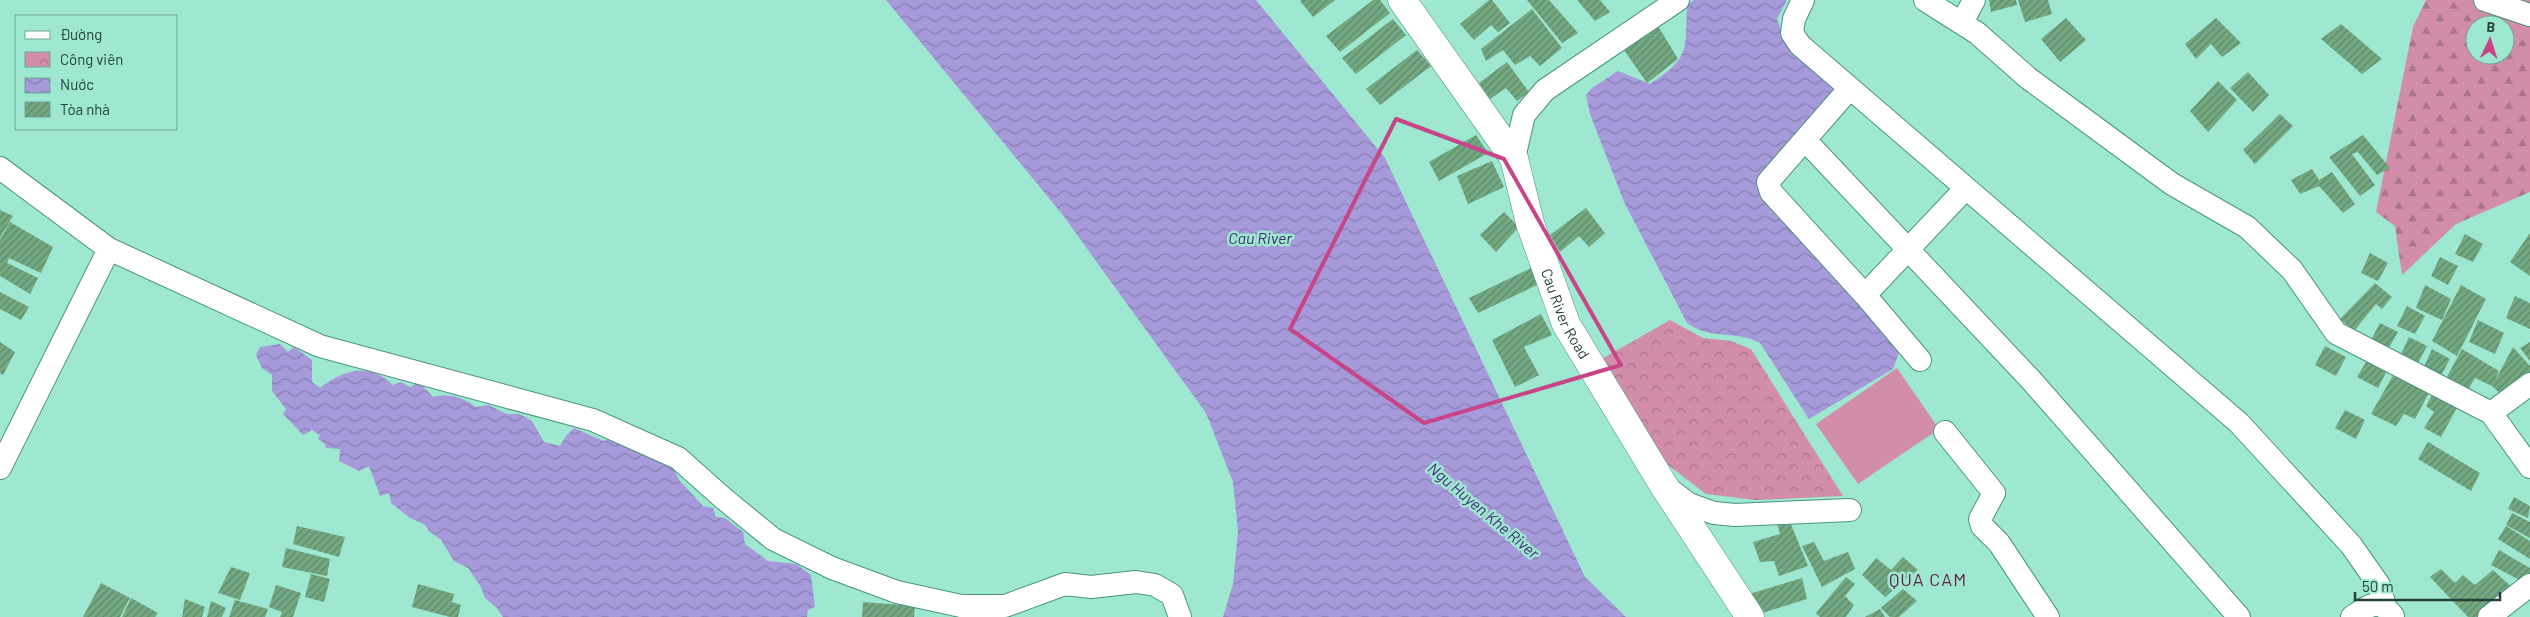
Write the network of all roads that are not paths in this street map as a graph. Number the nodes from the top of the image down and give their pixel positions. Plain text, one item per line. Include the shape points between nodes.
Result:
1 (1402, 0) edge
2 (1678, 0) edge
3 (1803, 0) edge
4 (1925, 0) edge
5 (1974, 0) edge
6 (2486, 0) edge
7 (2530, 15) edge
8 (1962, 23) junction
9 (1850, 88) junction
10 (1805, 140) junction
11 (1514, 158) junction
12 (0, 168) edge
13 (1966, 188) junction
14 (1907, 248) junction
15 (109, 249) junction
16 (1865, 295) junction
17 (1920, 360) dead end
18 (2530, 384) edge
19 (2491, 413) junction
20 (1945, 432) dead end
21 (2530, 467) edge
22 (0, 468) edge
23 (1664, 486) junction
24 (1850, 510) dead end
25 (2530, 585) edge
26 (2390, 611) edge
27 (1180, 617) edge
28 (1750, 617) edge
29 (2048, 617) edge
30 (2238, 617) edge
31 (2352, 617) edge
32 (2489, 617) edge

1 - 11 main road, Cau River Road
2 - 11 street via 1545,90 1524,115
3 - 9 street via 1794,19 1792,33 1800,45
4 - 8 street
5 - 8 street
6 - 7 street
8 - 19 street via 2028,78 2172,184 2247,227 2292,270 2336,333
9 - 10 street
9 - 13 street
10 - 14 street
10 - 16 street via 1768,182 1771,192
11 - 23 main road, Cau River Road via 1530,223 1566,324
12 - 15 street
13 - 14 street
13 - 26 street via 2239,423 2351,545 2379,585
14 - 16 street
14 - 30 street via 2031,380
15 - 22 street
15 - 27 street via 320,346 594,420 678,458 773,538 832,568 897,592 961,606 1005,606 1065,584 1091,587 1136,582 1155,585 1172,595
16 - 17 street
18 - 19 street
19 - 21 street
20 - 29 street via 1994,493 1980,519 1982,526 1999,543
23 - 24 street via 1689,504 1714,513
23 - 28 main road, Cau River Road
25 - 32 street
26 - 31 street via 2377,604

